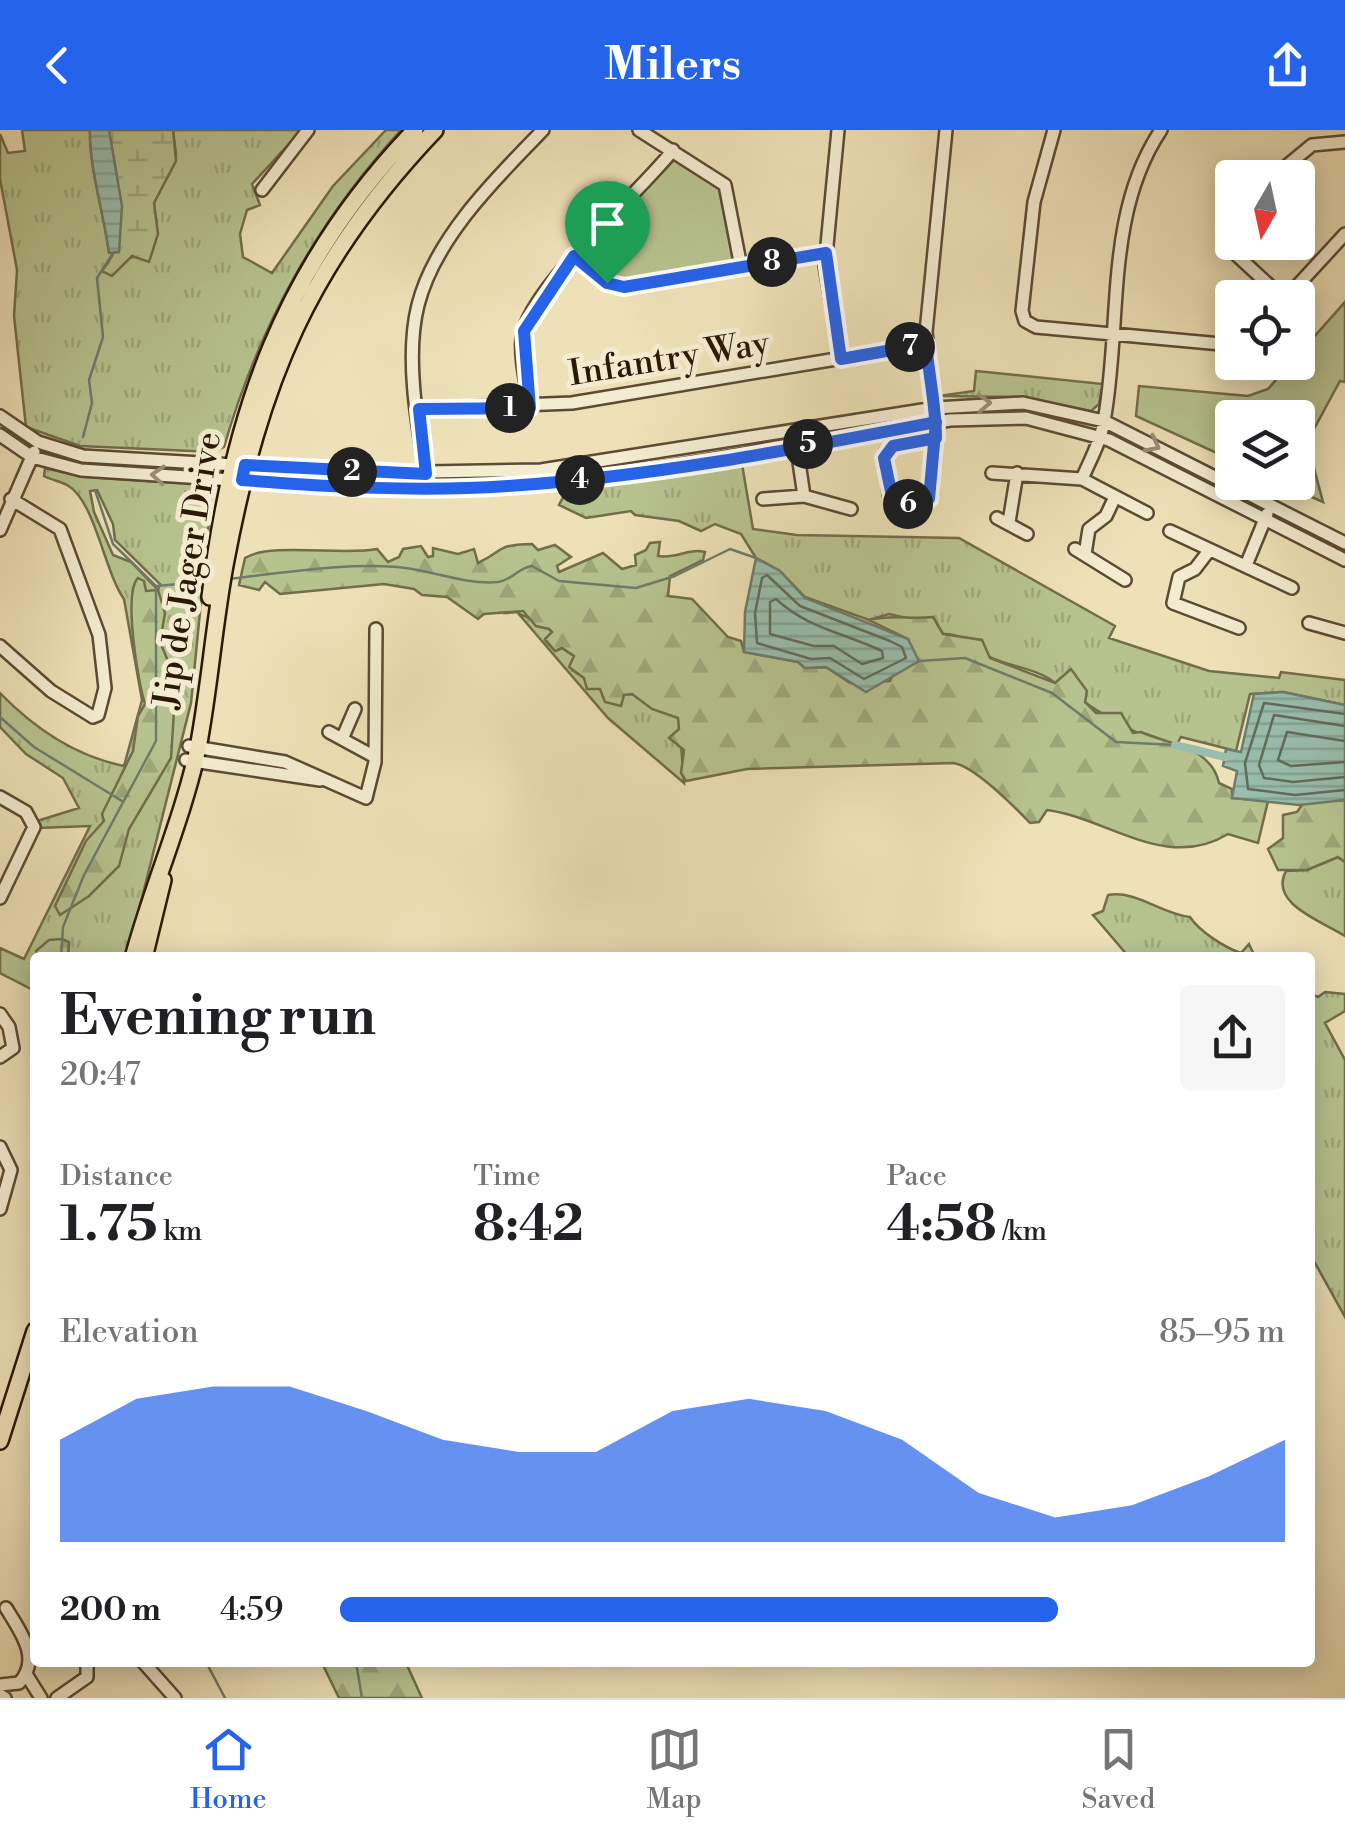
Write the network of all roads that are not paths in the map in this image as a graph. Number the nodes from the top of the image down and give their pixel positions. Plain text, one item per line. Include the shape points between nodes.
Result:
1 (308, 130) edge
2 (414, 130) edge
3 (435, 130) edge
4 (542, 130) edge
5 (640, 130) edge
6 (838, 130) edge
7 (946, 130) edge
8 (1054, 130) edge
9 (1162, 130) edge
10 (1345, 142) edge
11 (673, 150) junction
12 (1291, 160) edge
13 (262, 190) dead end
14 (1345, 234) edge
15 (826, 253) junction
16 (574, 256) junction
17 (1242, 260) edge
18 (741, 267) junction
19 (1264, 280) edge
20 (1301, 280) edge
21 (1112, 335) junction
22 (1215, 343) edge
23 (926, 344) junction
24 (841, 359) junction
25 (530, 408) junction
26 (935, 408) junction
27 (419, 409) junction
28 (0, 416) edge
29 (936, 422) junction
30 (1104, 422) junction
31 (820, 428) junction
32 (778, 434) junction
33 (0, 435) edge
34 (1100, 436) junction
35 (936, 438) junction
36 (38, 442) junction
37 (797, 446) junction
38 (32, 456) junction
39 (236, 472) junction
40 (426, 474) junction
41 (992, 474) dead end
42 (1018, 474) junction
43 (1082, 479) junction
44 (804, 496) junction
45 (763, 499) dead end
46 (1114, 499) junction
47 (6, 504) edge
48 (1270, 505) junction
49 (851, 509) dead end
50 (1147, 513) dead end
51 (1264, 519) junction
52 (0, 530) edge
53 (1170, 531) dead end
54 (1027, 534) dead end
55 (1345, 543) edge
56 (1208, 552) junction
57 (1345, 560) edge
58 (1247, 563) junction
59 (1125, 580) dead end
60 (1292, 588) dead end
61 (214, 605) junction
62 (1309, 622) dead end
63 (1240, 628) dead end
64 (376, 629) dead end
65 (1345, 633) edge
66 (0, 646) edge
67 (356, 709) dead end
68 (329, 732) dead end
69 (342, 739) junction
70 (195, 756) junction
71 (375, 757) junction
72 (329, 782) junction
73 (0, 797) edge
74 (162, 866) junction
75 (1, 894) edge
76 (135, 952) edge
77 (146, 952) edge
78 (0, 1014) edge
79 (0, 1057) edge
80 (0, 1147) edge
81 (0, 1210) edge
82 (30, 1347) edge
83 (0, 1441) edge
84 (6, 1608) dead end
85 (88, 1667) edge
86 (147, 1667) edge
87 (26, 1674) junction
88 (0, 1685) edge
89 (41, 1698) edge
90 (57, 1698) edge
91 (174, 1698) edge

1 - 13 street
2 - 39 main road, Jip de Jager Drive via 350,206 296,291 255,382
3 - 39 main road, Jip de Jager Drive via 376,196 315,286
4 - 27 street via 477,202 428,280 414,329
5 - 11 street
6 - 15 street
7 - 23 street
8 - 21 street via 1034,202 1022,314 1036,327
9 - 21 street via 1128,202
10 - 12 street via 1324,142
11 - 16 street
11 - 18 street via 726,185
14 - 20 street
15 - 18 street
15 - 24 street
16 - 18 street via 619,288
16 - 25 street via 524,331
17 - 19 street
21 - 22 street
21 - 30 street
23 - 24 street, Infantry Way
23 - 26 street
24 - 25 street, Infantry Way
25 - 27 street, Infantry Way
26 - 29 street
26 -> 30 street via 1023,403
26 - 31 street
27 - 40 street
28 - 36 street
29 - 34 street via 1026,418
29 - 35 street
29 - 37 street
30 - 34 street
30 -> 48 street
31 - 32 street
31 - 37 street
32 - 37 street
32 - 40 street via 566,468
33 - 38 street
34 - 43 street
34 - 51 street
35 - 35 street via 929,499 895,503 885,453
36 - 38 street
36 - 39 street via 92,457
37 - 39 street via 520,486 378,488
37 - 44 street
39 -> 38 street via 72,469
38 - 47 street
39 - 40 street
39 - 61 main road, Jip de Jager Drive
41 - 42 street
42 - 43 street
42 - 54 street via 1003,520
43 - 46 street
44 - 45 street
44 - 49 street
46 - 50 street
46 - 59 street via 1106,516 1088,529 1080,552
47 - 52 street
47 - 66 street via 60,529 100,634 103,700 70,704
48 - 51 street
48 - 55 street
51 - 57 street
51 - 58 street
53 - 56 street
56 - 58 street
56 - 63 street via 1179,577 1173,603
58 - 60 street
61 - 70 main road, Jip de Jager Drive
61 - 70 main road, Jip de Jager Drive via 216,631
62 - 65 street
64 - 71 street
67 - 69 street
68 - 69 street
69 - 71 street
70 - 72 street
70 - 72 street via 284,762
70 - 74 main road, Jip de Jager Drive
71 - 72 street via 366,798
73 - 75 street via 26,812 34,827
74 - 76 main road, Jip de Jager Drive
74 - 77 main road, Jip de Jager Drive
78 - 79 street via 10,1026 13,1048
80 - 81 street via 11,1170
82 - 83 main road
84 - 87 street via 29,1648
85 - 90 street via 87,1677
86 - 91 street
87 - 88 street via 14,1685
87 - 89 street

